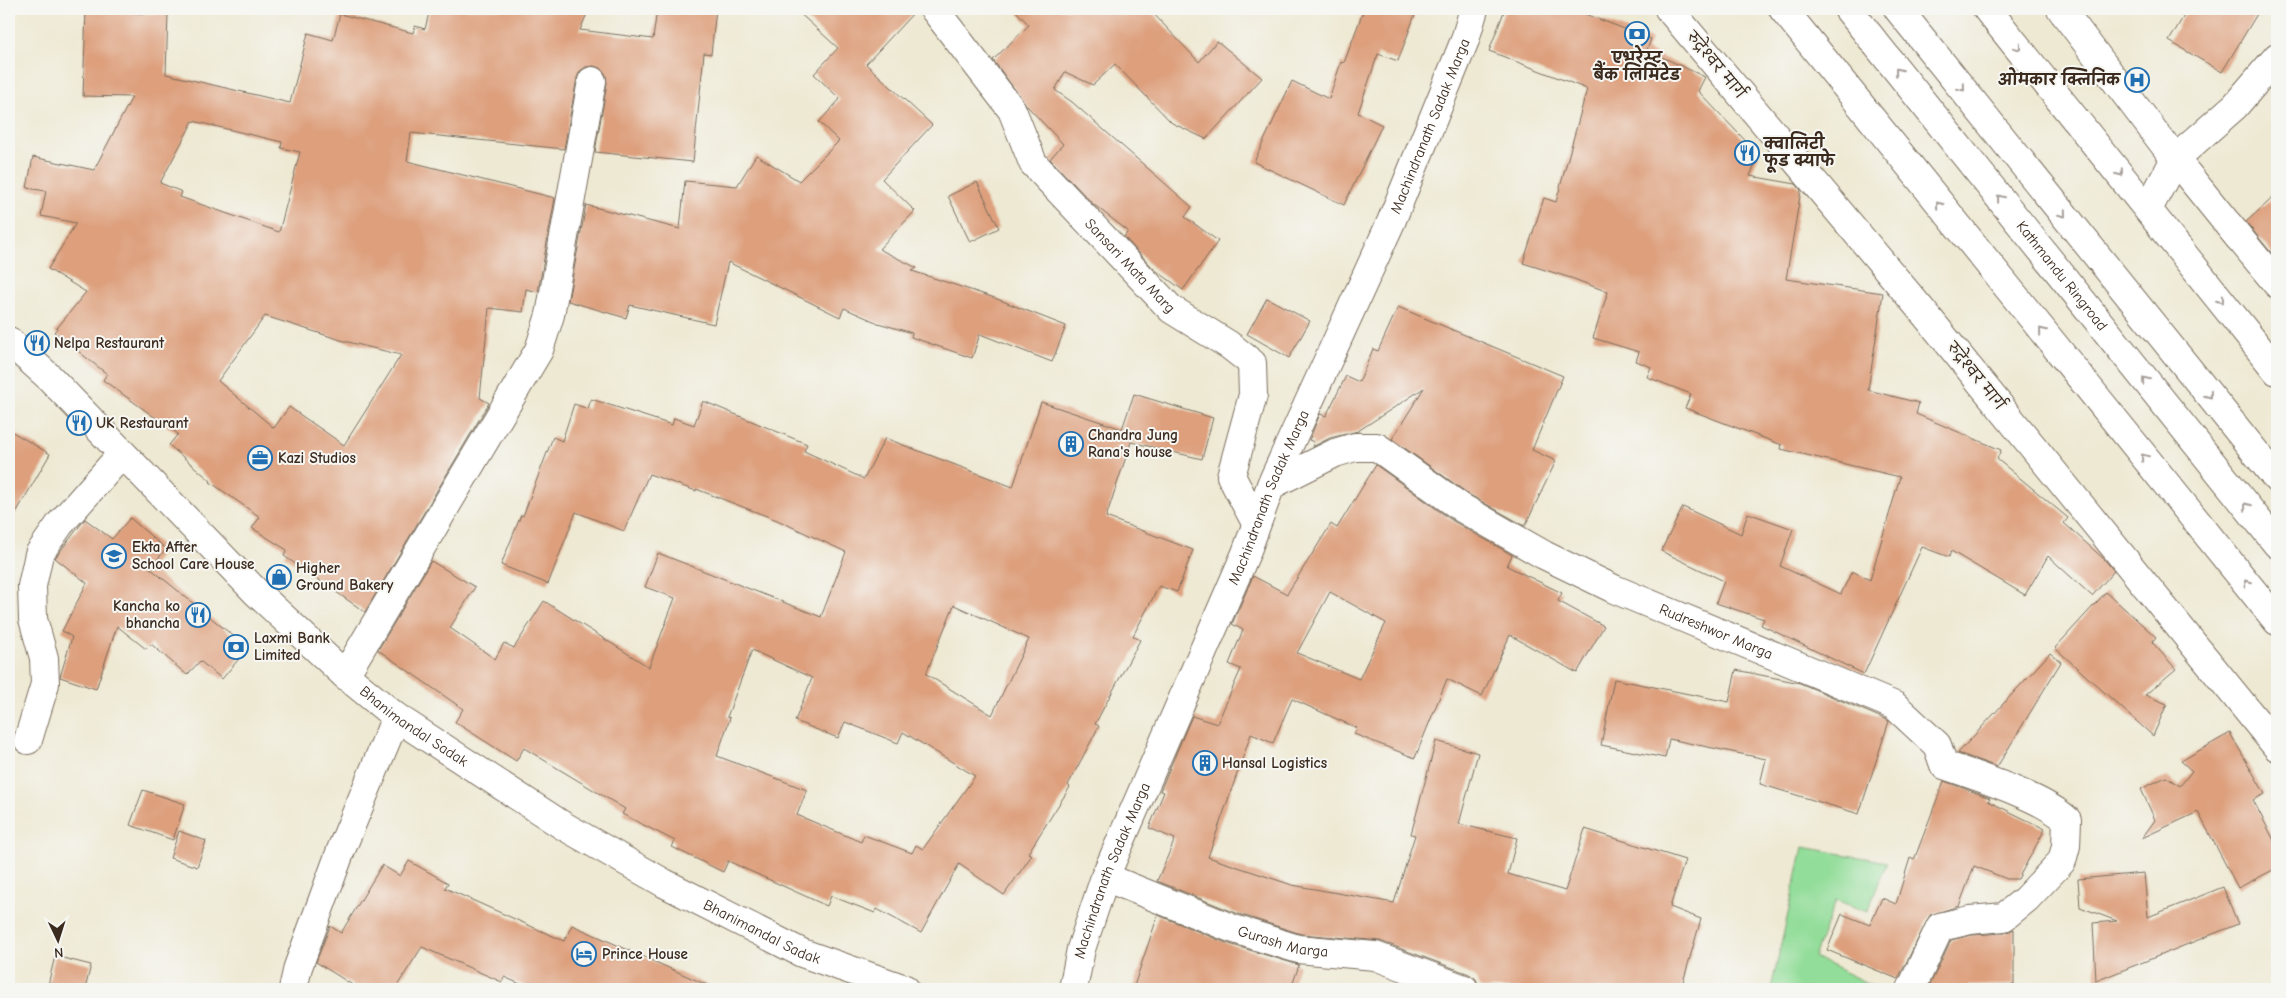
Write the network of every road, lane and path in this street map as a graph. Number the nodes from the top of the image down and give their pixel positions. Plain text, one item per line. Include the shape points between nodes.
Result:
1 (934, 9) edge
2 (1474, 9) edge
3 (1669, 9) edge
4 (1783, 9) edge
5 (1848, 9) edge
6 (1898, 9) edge
7 (1987, 9) edge
8 (2061, 9) edge
9 (2277, 57) edge
10 (592, 81) dead end
11 (2175, 159) junction
12 (2148, 209) junction
13 (2277, 284) edge
14 (9, 341) edge
15 (2277, 371) edge
16 (122, 455) junction
17 (2277, 479) edge
18 (1271, 485) junction
19 (1256, 523) junction
20 (2277, 544) edge
21 (2277, 621) edge
22 (345, 675) junction
23 (396, 717) junction
24 (28, 740) dead end
25 (2277, 747) edge
26 (1105, 878) junction
27 (293, 989) edge
28 (905, 989) edge
29 (1073, 989) edge
30 (1464, 989) edge
31 (1911, 989) edge

1 - 19 main road, Sansari Mata Marg via 1012,110 1034,163 1171,309 1229,344 1252,363 1253,396 1231,476
2 - 18 main road, Machindranath Sadak Marga via 1465,40 1391,222
3 - 25 main road, रुद्रेश्वर मार्ग via 1929,318
21 -> 4 main road
20 -> 5 main road, Kathmandu Ringroad
6 -> 17 main road
7 -> 12 main road
8 - 11 main road
9 - 11 main road via 2235,106
10 - 22 main road via 550,315 539,350
11 - 12 main road
11 - 13 main road
12 -> 15 main road
14 - 16 main road, Bhanimandal Sadak via 50,378
16 - 22 main road, Bhanimandal Sadak via 256,593
16 - 24 main road via 60,524 39,554 32,586 33,619 44,658 46,684
18 - 19 main road, Machindranath Sadak Marga
18 - 31 main road, Rudreshwor Marga via 1335,453 1355,447 1378,447 1462,508 1544,555 1614,589 1895,706 1937,745 1944,765 2055,809 2067,820 2062,861 2004,917 1940,927
19 - 26 main road, Machindranath Sadak Marga
22 - 23 main road, Bhanimandal Sadak
23 - 27 main road via 338,859 298,966
23 - 28 main road, Bhanimandal Sadak via 562,825 664,883 802,953
26 - 29 main road, Machindranath Sadak Marga
26 - 30 main road, Gurash Marga via 1231,928 1298,949 1375,956

